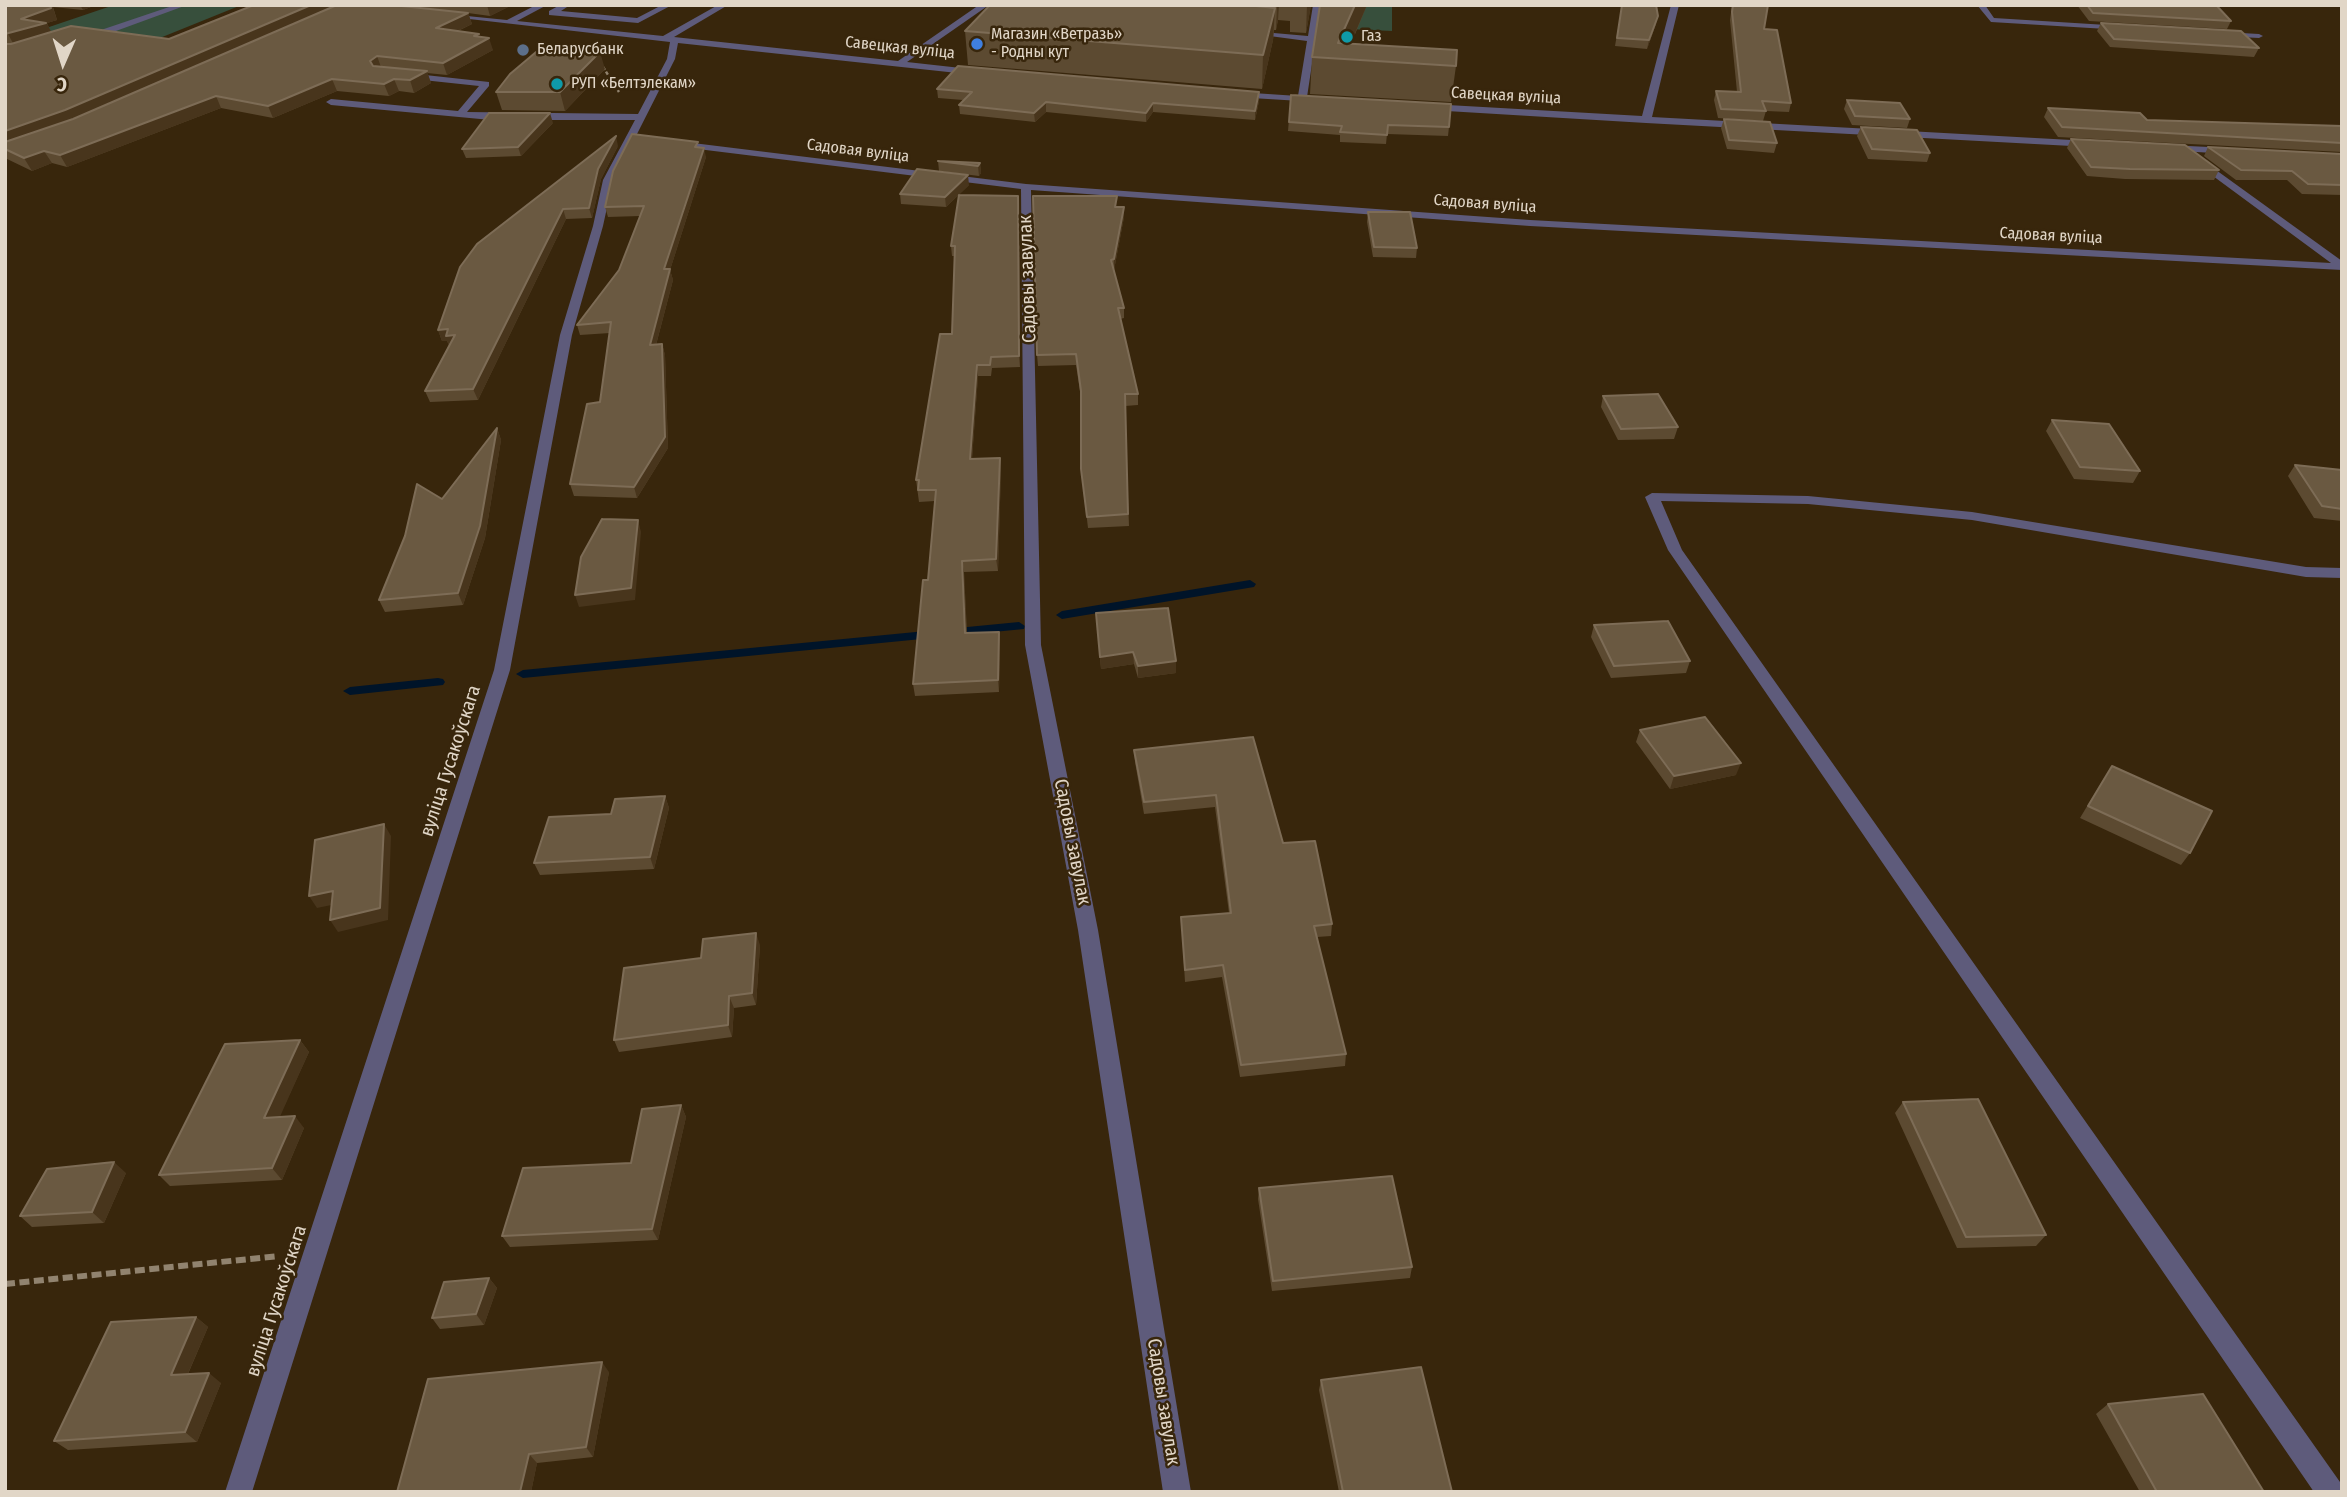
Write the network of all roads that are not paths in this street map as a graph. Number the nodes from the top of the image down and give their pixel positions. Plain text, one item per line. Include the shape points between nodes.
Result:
1 (183, 5) edge
2 (543, 5) edge
3 (566, 5) edge
4 (668, 5) edge
5 (724, 5) edge
6 (1317, 5) edge
7 (1675, 5) edge
8 (1981, 5) edge
9 (984, 6) edge
10 (997, 8) edge
11 (430, 14) edge
12 (509, 22) junction
13 (2138, 29) edge
14 (78, 31) edge
15 (1242, 32) edge
16 (2218, 34) edge
17 (2259, 36) dead end
18 (670, 39) junction
19 (1310, 39) junction
20 (899, 64) junction
21 (985, 73) edge
22 (394, 74) edge
23 (1233, 94) edge
24 (1302, 99) junction
25 (1329, 101) edge
26 (331, 102) dead end
27 (1426, 107) edge
28 (460, 114) junction
29 (639, 117) junction
30 (1646, 120) junction
31 (629, 138) junction
32 (2101, 144) edge
33 (2156, 147) edge
34 (2183, 149) junction
35 (2236, 152) edge
36 (1026, 187) junction
37 (2342, 266) edge
38 (2342, 573) edge
39 (238, 1492) edge
40 (1177, 1492) edge
41 (2330, 1492) edge

1 - 14 street via 102,33
2 - 12 street
3 - 4 street via 552,13 638,21
5 - 18 street
6 - 19 street
7 - 30 street
8 - 13 street via 1991,20
9 - 10 street
9 - 20 street
11 - 12 street, Савецкая вуліца
12 - 18 street, Савецкая вуліца
15 - 19 street
16 - 17 street
18 - 20 street, Савецкая вуліца
18 - 29 street, вуліца Гусакоўскага via 671,59
19 - 24 street
20 - 21 street, Савецкая вуліца
22 - 28 street via 486,84
23 - 24 street
24 - 25 street
26 - 28 street
27 - 30 street, Савецкая вуліца
28 - 29 street
29 - 31 street, вуліца Гусакоўскага
30 - 32 street, Савецкая вуліца
31 - 36 street, Садовая вуліца
31 - 39 street, вуліца Гусакоўскага via 608,180 566,335 502,670
33 - 34 street
34 - 35 street
34 - 37 street
36 - 37 street, Садовая вуліца via 1544,224
36 - 40 street, Садовы завулак via 1034,645 1088,930
38 - 41 street via 2306,572 1972,516 1808,500 1652,498 1675,550

